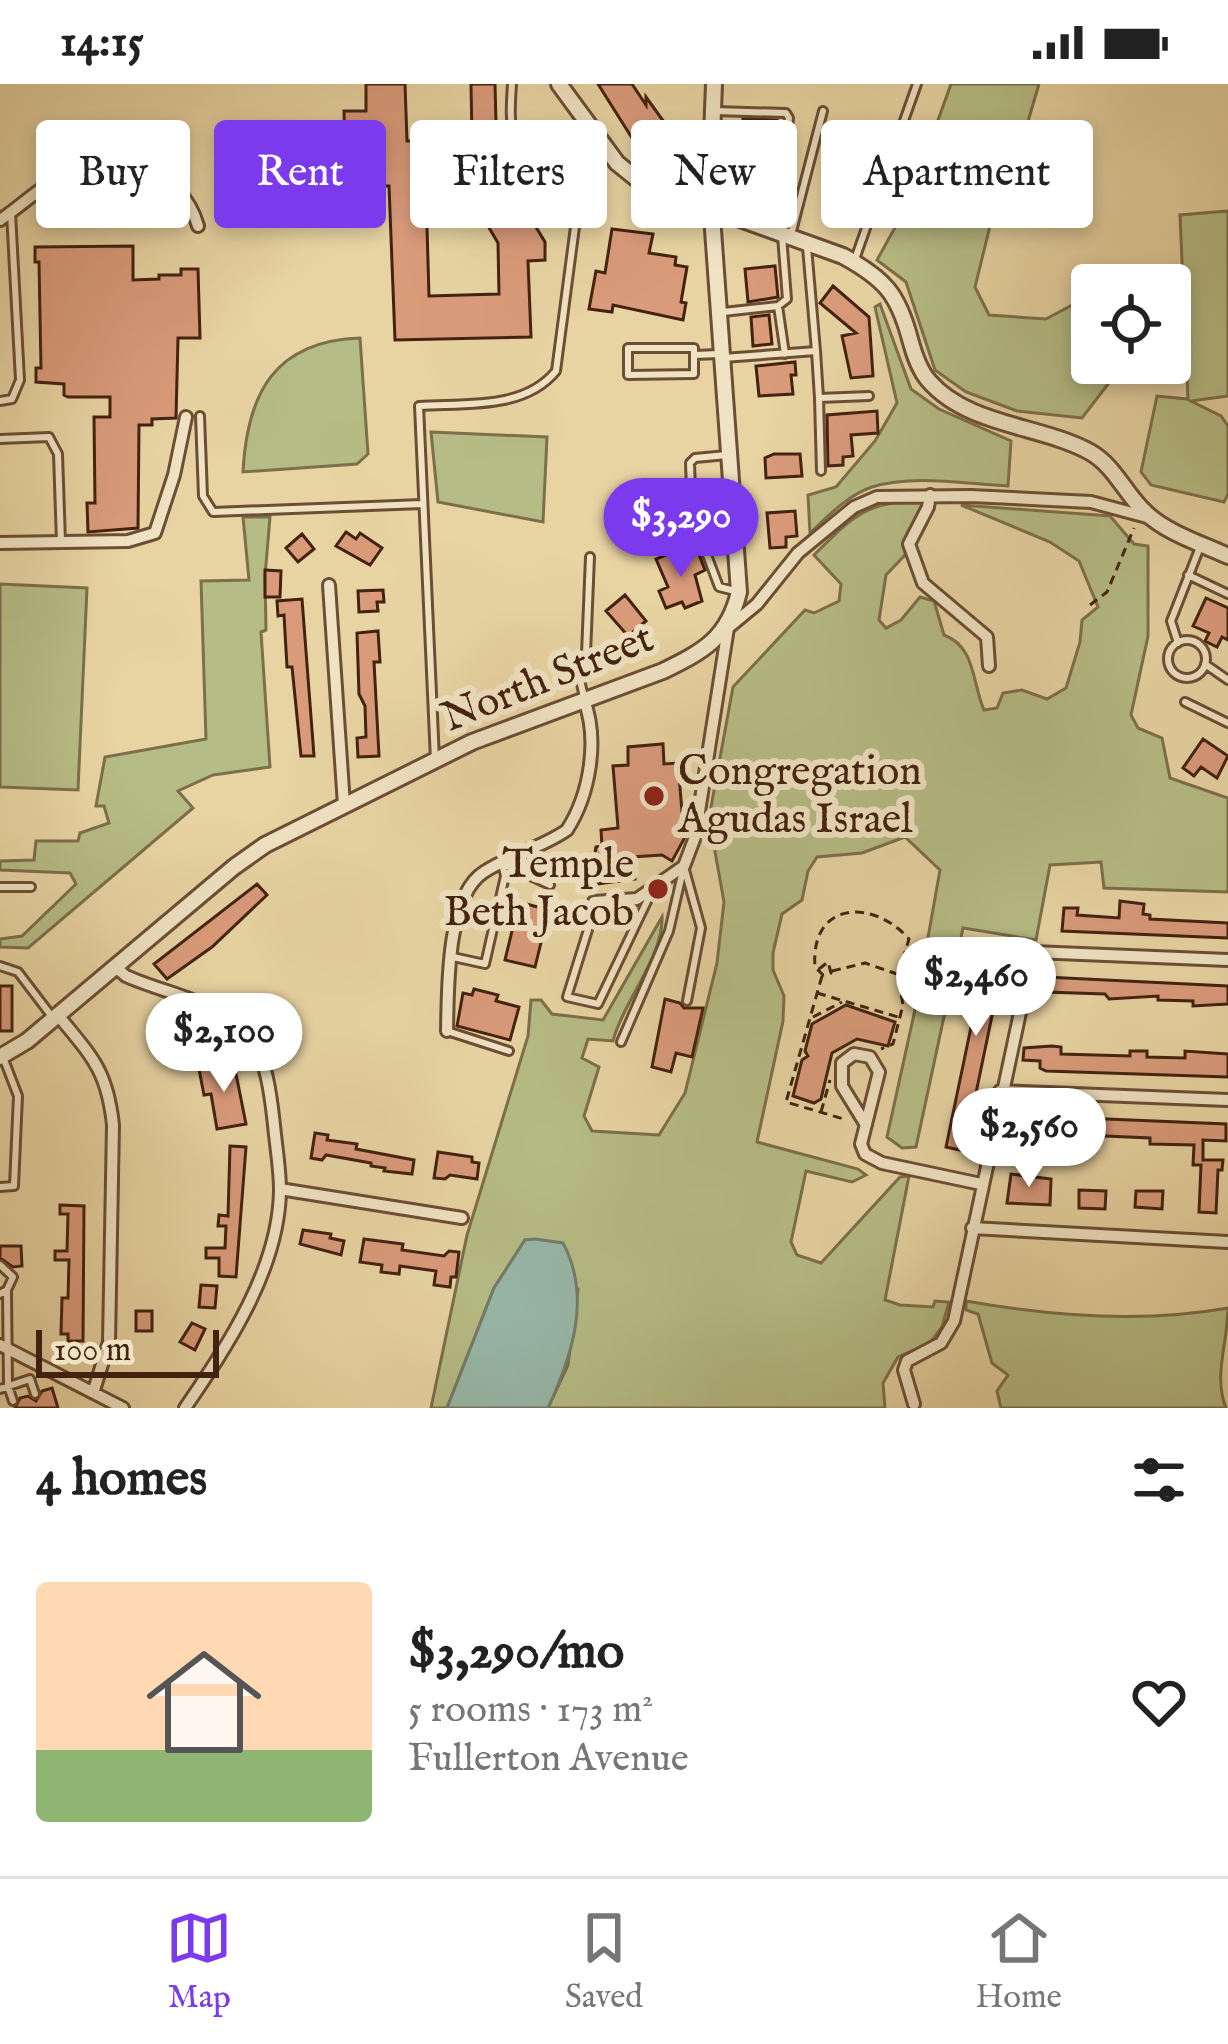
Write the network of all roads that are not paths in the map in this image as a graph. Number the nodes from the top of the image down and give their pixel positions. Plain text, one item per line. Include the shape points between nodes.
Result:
1 (512, 84) edge
2 (559, 84) edge
3 (714, 84) edge
4 (917, 84) edge
5 (713, 111) junction
6 (823, 111) dead end
7 (513, 120) edge
8 (586, 120) edge
9 (713, 120) edge
10 (607, 149) edge
11 (631, 174) edge
12 (6, 216) edge
13 (198, 226) dead end
14 (575, 228) edge
15 (712, 228) edge
16 (758, 228) edge
17 (782, 236) junction
18 (807, 244) junction
19 (854, 262) junction
20 (778, 307) junction
21 (719, 313) junction
22 (816, 351) junction
23 (784, 354) junction
24 (694, 355) junction
25 (723, 356) junction
26 (869, 396) dead end
27 (819, 398) junction
28 (0, 401) edge
29 (193, 417) joint
30 (0, 439) edge
31 (731, 454) junction
32 (821, 471) dead end
33 (930, 495) junction
34 (422, 504) junction
35 (1145, 517) junction
36 (61, 542) junction
37 (0, 543) edge
38 (1201, 543) junction
39 (1228, 556) edge
40 (590, 557) dead end
41 (1187, 575) junction
42 (329, 585) dead end
43 (739, 592) junction
44 (1228, 594) edge
45 (728, 628) junction
46 (1178, 643) junction
47 (1205, 664) junction
48 (989, 666) dead end
49 (1228, 680) edge
50 (584, 700) junction
51 (1185, 702) dead end
52 (1228, 723) edge
53 (435, 760) junction
54 (344, 805) junction
55 (502, 863) junction
56 (683, 866) junction
57 (550, 885) dead end
58 (0, 887) edge
59 (31, 887) dead end
60 (653, 887) junction
61 (595, 902) joint
62 (450, 956) junction
63 (1228, 960) edge
64 (0, 966) edge
65 (114, 967) junction
66 (687, 1001) dead end
67 (55, 1016) junction
68 (447, 1031) joint
69 (621, 1042) dead end
70 (509, 1051) dead end
71 (1, 1056) edge
72 (1000, 1091) junction
73 (1228, 1100) edge
74 (861, 1125) junction
75 (981, 1184) junction
76 (0, 1186) edge
77 (280, 1190) junction
78 (462, 1218) dead end
79 (972, 1228) junction
80 (1228, 1242) edge
81 (0, 1265) edge
82 (3, 1290) edge
83 (3, 1347) edge
84 (4, 1387) edge
85 (94, 1390) junction
86 (35, 1394) dead end
87 (13, 1400) dead end
88 (914, 1404) dead end
89 (123, 1408) edge
90 (185, 1408) edge

1 - 7 lane
2 - 8 street
3 - 5 street
4 - 19 lane
5 - 9 street
5 - 17 lane via 786,112
6 - 17 lane
10 - 11 street
12 - 13 street via 62,176 111,162 158,174 192,205
12 - 28 lane via 20,380 12,399
14 - 34 lane via 556,371 543,387 508,400 419,406
15 - 21 street
16 - 17 street
17 - 18 street
17 - 20 lane via 787,299
18 - 19 street
18 - 22 lane
19 - 35 street via 890,289 916,359 944,395 1086,449 1105,461
20 - 21 lane
20 - 23 lane
21 - 25 street
22 - 23 lane
22 - 27 lane
23 - 25 lane
24 - 24 lane via 694,374 628,374 628,348 694,348
24 - 25 lane
25 - 31 street
26 - 27 lane
27 - 32 lane
29 - 34 lane via 203,496 213,512
29 - 36 street via 155,533
30 - 36 lane via 54,442
31 - 43 street
31 - 43 lane via 690,463 692,515 719,587
33 - 35 street, North Street via 1091,502
33 - 45 street, North Street via 877,496 854,507
33 - 48 street via 909,544 917,570 987,637
34 - 53 lane
35 - 38 street
36 - 37 street
38 - 39 street
38 - 41 lane
40 - 50 lane
41 - 44 lane
41 - 46 lane via 1171,621
42 - 54 street
43 - 45 street
45 - 50 street, North Street via 690,658
45 - 56 street via 695,837
46 - 47 lane via 1201,646
46 - 47 lane via 1168,660 1176,675 1192,678
47 - 49 lane
50 - 53 street, North Street
50 - 55 street via 594,734 574,820
51 - 52 lane
53 - 54 street, North Street
54 - 65 street, North Street via 265,845
55 - 57 lane
55 - 62 street via 467,886
55 - 62 lane via 485,964
56 - 60 street
56 - 66 lane via 701,928
56 - 69 lane via 669,932
58 - 59 lane
60 - 61 street via 637,898
60 - 61 lane via 598,1004 567,997
62 - 68 street
63 - 72 street via 1033,952
64 - 67 lane via 18,972
65 - 67 street, North Street
65 - 77 street via 217,1012 250,1038 272,1112
67 - 71 street, North Street
67 - 85 street via 110,1089 109,1342
68 - 70 lane
71 - 76 lane via 18,1096 14,1186
72 - 73 street
72 - 75 street
74 - 74 street via 840,1078 854,1054 870,1058 879,1072
74 - 75 street via 865,1154 882,1163
75 - 79 street
77 - 78 street
77 - 90 street via 262,1269
79 - 80 street
79 - 88 street via 947,1337 904,1370
81 - 82 lane via 13,1276
82 - 83 lane
83 - 84 lane
83 - 85 street
84 - 86 lane via 30,1379
84 - 87 lane
85 - 89 street

